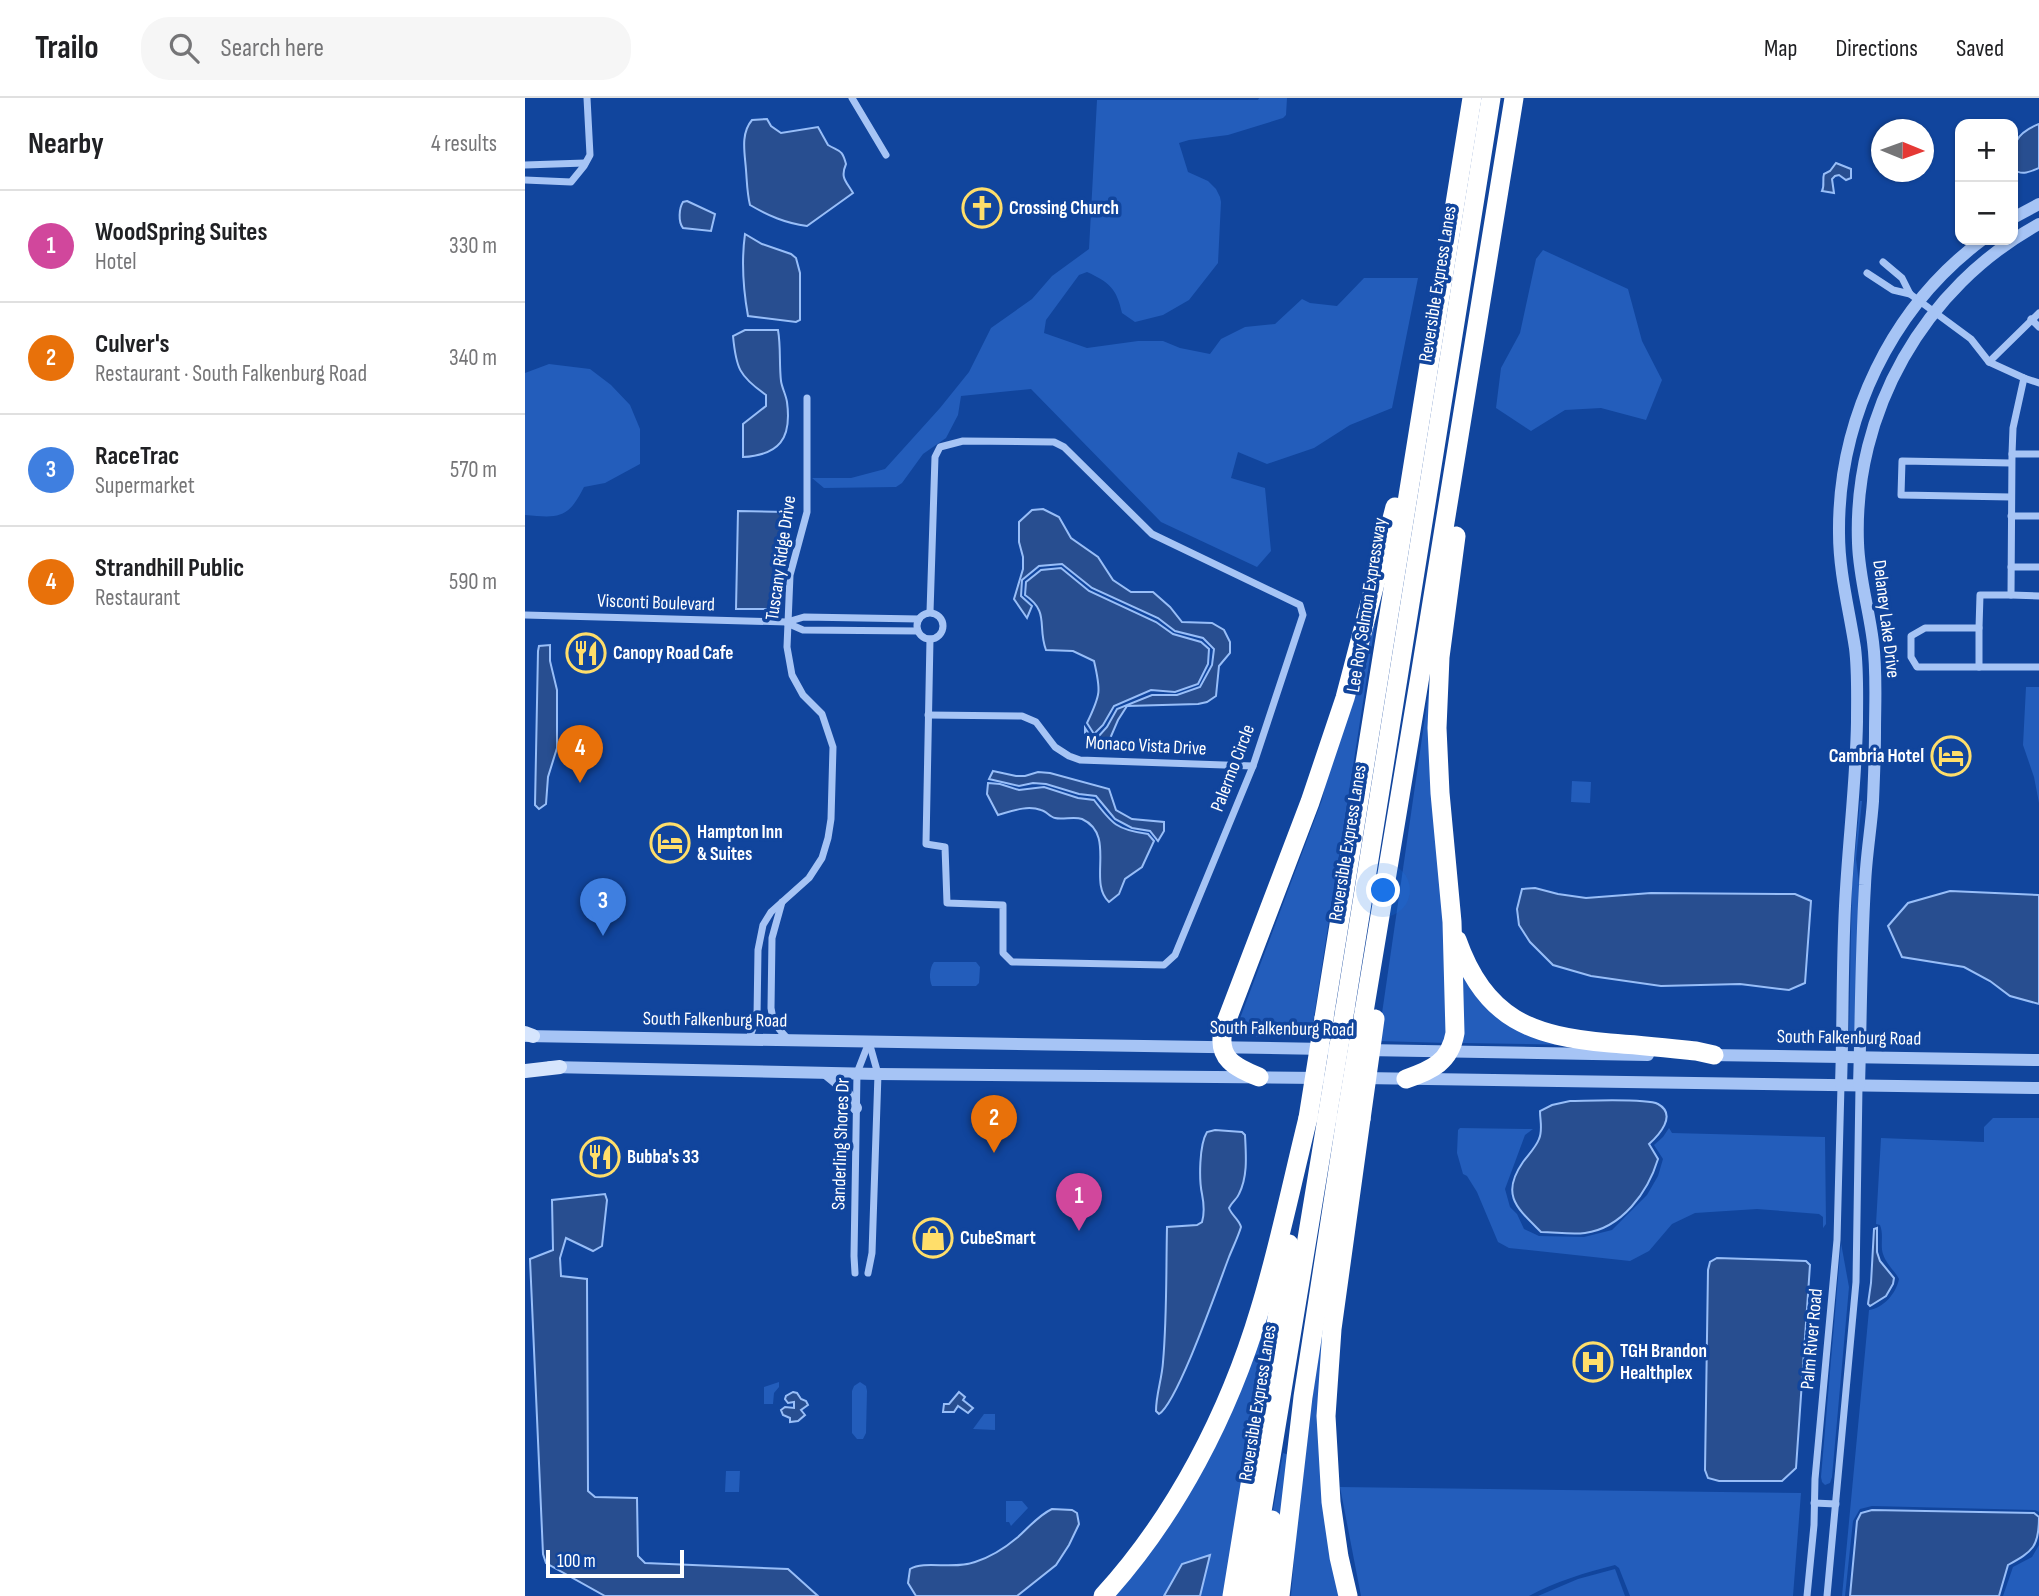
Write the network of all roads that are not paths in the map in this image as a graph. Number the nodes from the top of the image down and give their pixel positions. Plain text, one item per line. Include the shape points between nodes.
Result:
1 (587, 98) edge
2 (852, 98) edge
3 (1472, 98) edge
4 (1491, 98) edge
5 (1514, 98) edge
6 (886, 155) dead end
7 (585, 163) junction
8 (525, 165) edge
9 (525, 180) edge
10 (2039, 204) edge
11 (2018, 215) edge
12 (2039, 224) edge
13 (1976, 245) edge
14 (1883, 262) dead end
15 (1867, 273) dead end
16 (1914, 298) junction
17 (1933, 312) junction
18 (2039, 313) edge
19 (2031, 319) junction
20 (2039, 327) edge
21 (1473, 351) junction
22 (1989, 362) junction
23 (2024, 378) junction
24 (2039, 383) edge
25 (807, 398) dead end
26 (1419, 429) junction
27 (2012, 454) junction
28 (2039, 454) edge
29 (2011, 463) junction
30 (2011, 497) junction
31 (2011, 516) junction
32 (2039, 516) edge
33 (2011, 567) junction
34 (2039, 567) edge
35 (2011, 595) junction
36 (2039, 596) edge
37 (930, 612) junction
38 (525, 615) edge
39 (919, 619) junction
40 (787, 622) junction
41 (1979, 628) junction
42 (918, 631) junction
43 (930, 639) junction
44 (1979, 667) junction
45 (2039, 667) edge
46 (928, 715) junction
47 (1253, 766) junction
48 (782, 901) junction
49 (1452, 922) junction
50 (1358, 1016) junction
51 (528, 1035) edge
52 (749, 1039) junction
53 (789, 1040) junction
54 (869, 1042) junction
55 (1221, 1046) junction
56 (1449, 1052) junction
57 (1714, 1055) junction
58 (1842, 1057) junction
59 (1860, 1057) junction
60 (2039, 1060) edge
61 (560, 1067) joint
62 (525, 1068) edge
63 (825, 1073) junction
64 (857, 1073) junction
65 (878, 1074) junction
66 (1259, 1077) junction
67 (1406, 1079) junction
68 (1841, 1085) junction
69 (1859, 1086) junction
70 (2039, 1088) edge
71 (856, 1108) junction
72 (1335, 1118) junction
73 (855, 1273) dead end
74 (868, 1273) dead end
75 (1814, 1503) junction
76 (1836, 1504) junction
77 (1103, 1596) edge
78 (1231, 1596) edge
79 (1248, 1596) edge
80 (1266, 1596) edge
81 (1280, 1596) edge
82 (1348, 1596) edge
83 (1807, 1596) edge
84 (1827, 1596) edge

1 - 7 street via 590,155
2 - 6 street
3 - 26 highway, Lee Roy Selmon Expressway
4 - 50 highway, Reversible Express Lanes via 1363,888
5 - 21 highway
7 - 8 street
7 - 9 street via 571,182
10 - 11 street
12 - 17 street, Delaney Lake Drive via 1968,275
13 - 16 street, Delaney Lake Drive
14 - 16 street via 1902,278
15 - 16 street
16 - 17 street
16 - 58 street, Delaney Lake Drive via 1864,395 1849,443 1841,492 1841,566 1857,675
17 - 22 street via 1971,339
17 - 59 street, Delaney Lake Drive via 1908,347 1880,406 1864,460 1858,510 1859,564 1875,676
18 - 19 street
19 - 20 street
19 - 22 street
21 - 49 highway via 1462,495 1437,705
21 - 50 highway via 1399,803
22 - 23 street
23 - 24 street
23 - 27 street
25 - 40 street, Tuscany Ridge Drive via 807,512 790,575
26 - 55 highway via 1345,698
26 - 72 highway, Lee Roy Selmon Expressway, bridge via 1324,1018
27 - 28 street
27 - 29 street
29 - 30 street
29 - 30 street via 1902,461 1901,495
30 - 31 street
31 - 32 street
31 - 33 street
33 - 34 street
33 - 35 street
35 - 36 street
35 - 41 street via 1980,595
37 - 39 street
37 - 43 street via 944,624 942,633
37 - 47 street, Palermo Circle via 935,457 940,447 963,441 1053,442 1064,447 1152,534 1300,605 1303,615
38 - 40 street, Visconti Boulevard
39 - 40 street, Visconti Boulevard via 804,617
39 - 42 street
40 - 42 street, Visconti Boulevard via 803,630
40 - 48 street, Tuscany Ridge Drive via 792,675 822,714 833,747 831,819 822,858 809,878
41 - 44 street
41 - 44 street via 1925,628 1911,636 1911,657 1917,667
42 - 43 street
43 - 46 street, Palermo Circle
44 - 45 street
46 - 47 street, Monaco Vista Drive via 1022,716 1036,722 1055,747 1080,760
46 - 47 street, Palermo Circle via 926,844 945,847 947,903 1003,905 1003,953 1012,962 1164,965 1175,955
48 - 52 street, Tuscany Ridge Drive via 771,912 760,937 757,1017
48 - 53 street via 772,938 771,1008 778,1028
49 - 56 highway via 1456,1028
49 - 57 highway via 1462,956 1477,982 1496,1005 1523,1024 1565,1038
50 - 72 highway, bridge
51 - 52 street, South Falkenburg Road
52 - 53 street, South Falkenburg Road
53 - 54 street, South Falkenburg Road
54 - 55 street, South Falkenburg Road
54 - 64 street, Sanderling Shores Dr
54 - 65 street, Sanderling Shores Dr
55 - 56 street, South Falkenburg Road
55 - 66 highway via 1233,1064
56 - 57 street, South Falkenburg Road
56 - 67 highway via 1433,1068
57 - 58 street, South Falkenburg Road
58 - 59 street, South Falkenburg Road
58 - 68 street, Delaney Lake Drive
59 - 60 street, South Falkenburg Road
59 - 69 street, Delaney Lake Drive
61 - 62 main road
61 - 63 street
63 - 64 street
63 - 71 street via 842,1086
64 - 65 street
64 - 71 street, Sanderling Shores Dr
65 - 66 street
65 - 74 street, Sanderling Shores Dr via 873,1253
66 - 67 street
67 - 68 street
68 - 69 street
68 - 75 street, Palm River Road via 1837,1240
69 - 70 street
69 - 76 street, Palm River Road via 1856,1282
71 - 73 street, Sanderling Shores Dr
72 - 77 highway via 1210,1436 1132,1562
72 - 78 highway via 1276,1327
72 - 79 highway, Reversible Express Lanes
72 - 80 highway via 1273,1510
72 - 81 highway
72 - 82 highway via 1326,1416 1331,1502
75 - 76 street
75 - 83 street, Palm River Road
76 - 84 street, Palm River Road

